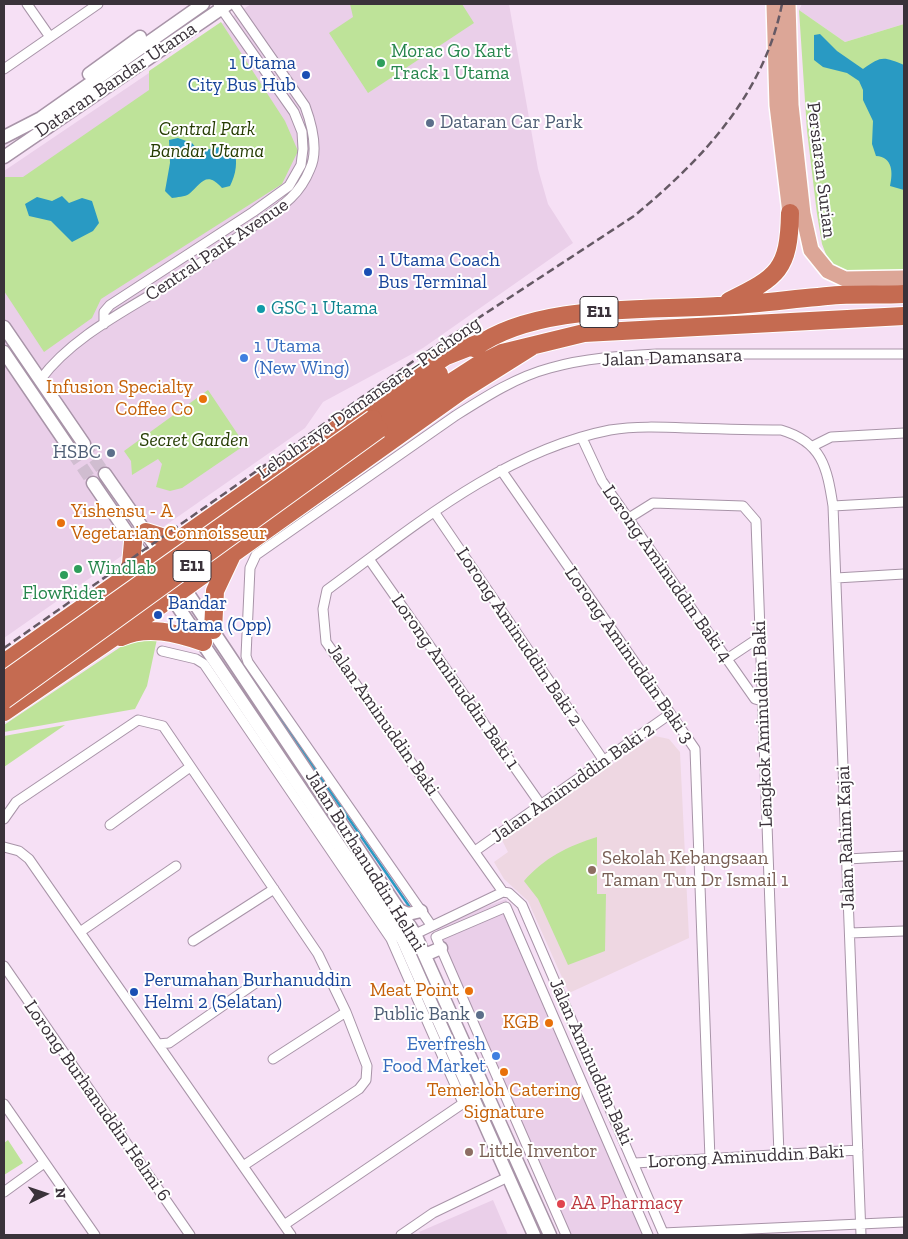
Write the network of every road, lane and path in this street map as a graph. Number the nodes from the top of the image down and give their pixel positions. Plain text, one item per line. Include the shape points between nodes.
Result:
1 (27, 4) edge
2 (98, 4) edge
3 (189, 4) edge
4 (202, 4) edge
5 (234, 4) edge
6 (774, 4) edge
7 (788, 4) edge
8 (794, 4) edge
9 (223, 5) edge
10 (789, 21) junction
11 (50, 37) junction
12 (4, 69) edge
13 (4, 136) edge
14 (4, 157) edge
15 (790, 213) joint
16 (904, 278) edge
17 (904, 294) edge
18 (720, 306) junction
19 (900, 318) edge
20 (104, 324) junction
21 (4, 327) edge
22 (482, 342) junction
23 (531, 347) junction
24 (4, 352) edge
25 (904, 354) edge
26 (40, 380) junction
27 (376, 424) junction
28 (904, 432) edge
29 (582, 438) junction
30 (84, 444) tunnel mouth
31 (813, 446) junction
32 (72, 452) tunnel mouth
33 (502, 470) junction
34 (105, 474) tunnel mouth
35 (93, 483) tunnel mouth
36 (904, 502) edge
37 (833, 506) junction
38 (435, 513) junction
39 (629, 518) junction
40 (139, 537) junction
41 (185, 537) junction
42 (232, 554) junction
43 (256, 555) joint
44 (154, 558) junction
45 (369, 559) junction
46 (210, 568) junction
47 (904, 574) edge
48 (836, 578) junction
49 (125, 579) junction
50 (177, 592) junction
51 (76, 612) junction
52 (149, 612) junction
53 (208, 636) junction
54 (760, 637) junction
55 (106, 644) junction
56 (162, 651) dead end
57 (726, 658) junction
58 (4, 662) edge
59 (4, 681) edge
60 (4, 700) edge
61 (762, 701) junction
62 (4, 712) edge
63 (670, 714) junction
64 (604, 761) junction
65 (190, 767) junction
66 (541, 805) junction
67 (4, 819) edge
68 (110, 825) dead end
69 (4, 848) edge
70 (475, 851) junction
71 (904, 856) edge
72 (847, 859) junction
73 (176, 866) dead end
74 (274, 889) junction
75 (502, 892) junction
76 (470, 908) junction
77 (400, 911) junction
78 (421, 911) junction
79 (475, 920) junction
80 (431, 925) junction
81 (904, 931) edge
82 (80, 932) junction
83 (850, 933) junction
84 (415, 934) junction
85 (402, 940) junction
86 (193, 941) dead end
87 (438, 943) junction
88 (425, 955) junction
89 (4, 966) edge
90 (257, 982) dead end
91 (346, 1012) junction
92 (158, 1044) junction
93 (273, 1058) dead end
94 (468, 1100) junction
95 (4, 1104) edge
96 (614, 1114) junction
97 (7, 1117) edge
98 (597, 1122) junction
99 (858, 1150) junction
100 (529, 1151) junction
101 (779, 1155) junction
102 (515, 1157) junction
103 (710, 1159) junction
104 (44, 1163) junction
105 (635, 1163) junction
106 (243, 1166) junction
107 (508, 1177) junction
108 (4, 1192) edge
109 (904, 1222) edge
110 (659, 1223) junction
111 (861, 1223) junction
112 (284, 1225) junction
113 (647, 1232) edge
114 (664, 1234) edge
115 (95, 1235) edge
116 (190, 1235) edge
117 (291, 1235) edge
118 (401, 1235) edge
119 (534, 1235) edge
120 (550, 1235) edge
121 (566, 1235) edge
122 (861, 1235) edge

1 - 11 street
2 - 11 street
3 - 13 main road
4 - 13 main road, Dataran Bandar Utama via 41,118
5 - 20 street, Central Park Avenue via 304,106 312,126 314,149 311,168 294,198 211,257
6 - 15 main road, Persiaran Surian via 778,105
7 - 10 main road, Persiaran Surian
8 - 10 main road, Persiaran Surian
9 - 14 main road, Dataran Bandar Utama
9 - 20 street, Central Park Avenue via 294,112 302,132 300,165 289,186 110,305 104,312
10 - 16 main road, Persiaran Surian via 791,105 803,214 811,250 828,271 845,279
11 - 12 street
15 - 18 highway via 786,258 777,272 764,285
17 - 18 highway, Lebuhraya Damansara–Puchong / E11 via 840,295
18 - 22 highway, Lebuhraya Damansara–Puchong / E11 via 579,313 524,324
19 - 23 highway, Lebuhraya Damansara–Puchong / E11 via 621,329 584,333
20 - 26 street, Central Park Avenue via 54,362
21 - 26 main road
22 - 27 highway, Lebuhraya Damansara–Puchong / E11
22 - 41 highway via 446,356 365,409
23 - 27 highway, Lebuhraya Damansara–Puchong / E11 via 502,352
23 - 42 highway via 461,390
24 - 32 main road
25 - 43 street, Jalan Damansara via 657,354 550,368 470,406
26 - 30 main road
27 - 59 highway, Lebuhraya Damansara–Puchong / E11, bridge
27 - 60 highway, Lebuhraya Damansara–Puchong / E11, bridge
28 - 31 street via 831,437
29 - 31 street, Jalan Aminuddin Baki via 610,430 640,427 781,430 798,435
29 - 33 street, Jalan Aminuddin Baki
29 - 39 street, Lorong Aminuddin Baki 4 via 602,481
31 - 37 street, Jalan Rahim Kajai via 826,469
33 - 38 street, Jalan Aminuddin Baki
33 - 63 street, Lorong Aminuddin Baki 3
34 - 40 main road
35 - 40 main road
36 - 37 street
37 - 48 street, Jalan Rahim Kajai
38 - 45 street, Jalan Aminuddin Baki
38 - 64 street, Lorong Aminuddin Baki 2
39 - 54 street, Lengkok Aminuddin Baki via 653,503 743,506 750,512 756,521
39 - 57 street, Lorong Aminuddin Baki 4
40 - 41 highway
40 - 44 main road, Jalan Burhanuddin Helmi
40 - 49 highway
41 - 44 highway
41 - 46 highway via 188,562 200,571
42 - 46 highway
42 - 53 highway via 215,591
43 - 78 street, Jalan Burhanuddin Helmi via 250,568 248,662
44 - 49 highway
44 - 50 main road, Jalan Burhanuddin Helmi
45 - 66 street, Lorong Aminuddin Baki 1
45 - 70 street, Jalan Aminuddin Baki via 327,590 323,609 326,642
46 - 50 highway
47 - 48 street
48 - 72 street, Jalan Rahim Kajai
49 - 51 highway
50 - 52 highway
50 - 53 main road, Jalan Burhanuddin Helmi
51 - 52 highway via 83,611 130,581 148,592 152,600
51 - 58 highway
52 - 55 highway
53 - 55 highway via 131,632
53 - 77 main road, Jalan Burhanuddin Helmi
53 - 85 main road, Jalan Burhanuddin Helmi
54 - 57 street
54 - 61 street, Lengkok Aminuddin Baki
55 - 62 highway
56 - 94 street, Jalan Burhanuddin Helmi via 204,664 391,939
57 - 61 street, Lorong Aminuddin Baki 4 via 755,699
61 - 101 street, Lengkok Aminuddin Baki
63 - 64 street, Jalan Aminuddin Baki 2
63 - 103 street, Lorong Aminuddin Baki 3 via 695,749
64 - 66 street, Jalan Aminuddin Baki 2
65 - 67 street via 163,726 138,720 16,802
65 - 68 street
65 - 74 street
66 - 70 street, Jalan Aminuddin Baki 2
69 - 82 street via 19,851 29,859
70 - 75 street, Jalan Aminuddin Baki
71 - 72 street
72 - 83 street, Jalan Rahim Kajai
73 - 82 street
74 - 86 street
74 - 91 street via 318,954
75 - 76 street
75 - 96 street, Jalan Aminuddin Baki via 509,893 522,905
76 - 79 street
76 - 80 street
77 - 78 main road via 408,914
77 - 84 main road, Jalan Burhanuddin Helmi
78 - 80 street, Jalan Burhanuddin Helmi
79 - 87 street
79 - 98 street via 506,907
80 - 84 street
81 - 83 street
82 - 92 street
83 - 99 street, Jalan Rahim Kajai
84 - 85 street
84 - 88 main road, Jalan Burhanuddin Helmi
85 - 94 main road, Jalan Burhanuddin Helmi
87 - 88 main road
87 - 100 street, Jalan Burhanuddin Helmi
88 - 102 main road, Jalan Burhanuddin Helmi
89 - 116 street, Lorong Burhanuddin Helmi 6
90 - 92 street via 170,1043
91 - 93 street
91 - 106 street via 367,1066 366,1080 359,1089
92 - 106 street
94 - 107 main road, Jalan Burhanuddin Helmi
94 - 112 street
95 - 97 street
96 - 98 street
96 - 105 street, Jalan Aminuddin Baki
97 - 104 street
98 - 113 street
99 - 101 street, Lorong Aminuddin Baki
99 - 111 street, Jalan Rahim Kajai
100 - 102 street
100 - 121 street, Jalan Burhanuddin Helmi
101 - 103 street, Lorong Aminuddin Baki
102 - 120 main road, Jalan Burhanuddin Helmi
103 - 105 street, Lorong Aminuddin Baki
104 - 108 street
104 - 115 street
105 - 110 street, Jalan Aminuddin Baki
106 - 112 street
107 - 118 street via 434,1213
107 - 119 main road, Jalan Burhanuddin Helmi
109 - 111 street
110 - 113 street
110 - 114 street, Jalan Aminuddin Baki
111 - 114 street
111 - 122 street, Jalan Rahim Kajai
112 - 117 street

